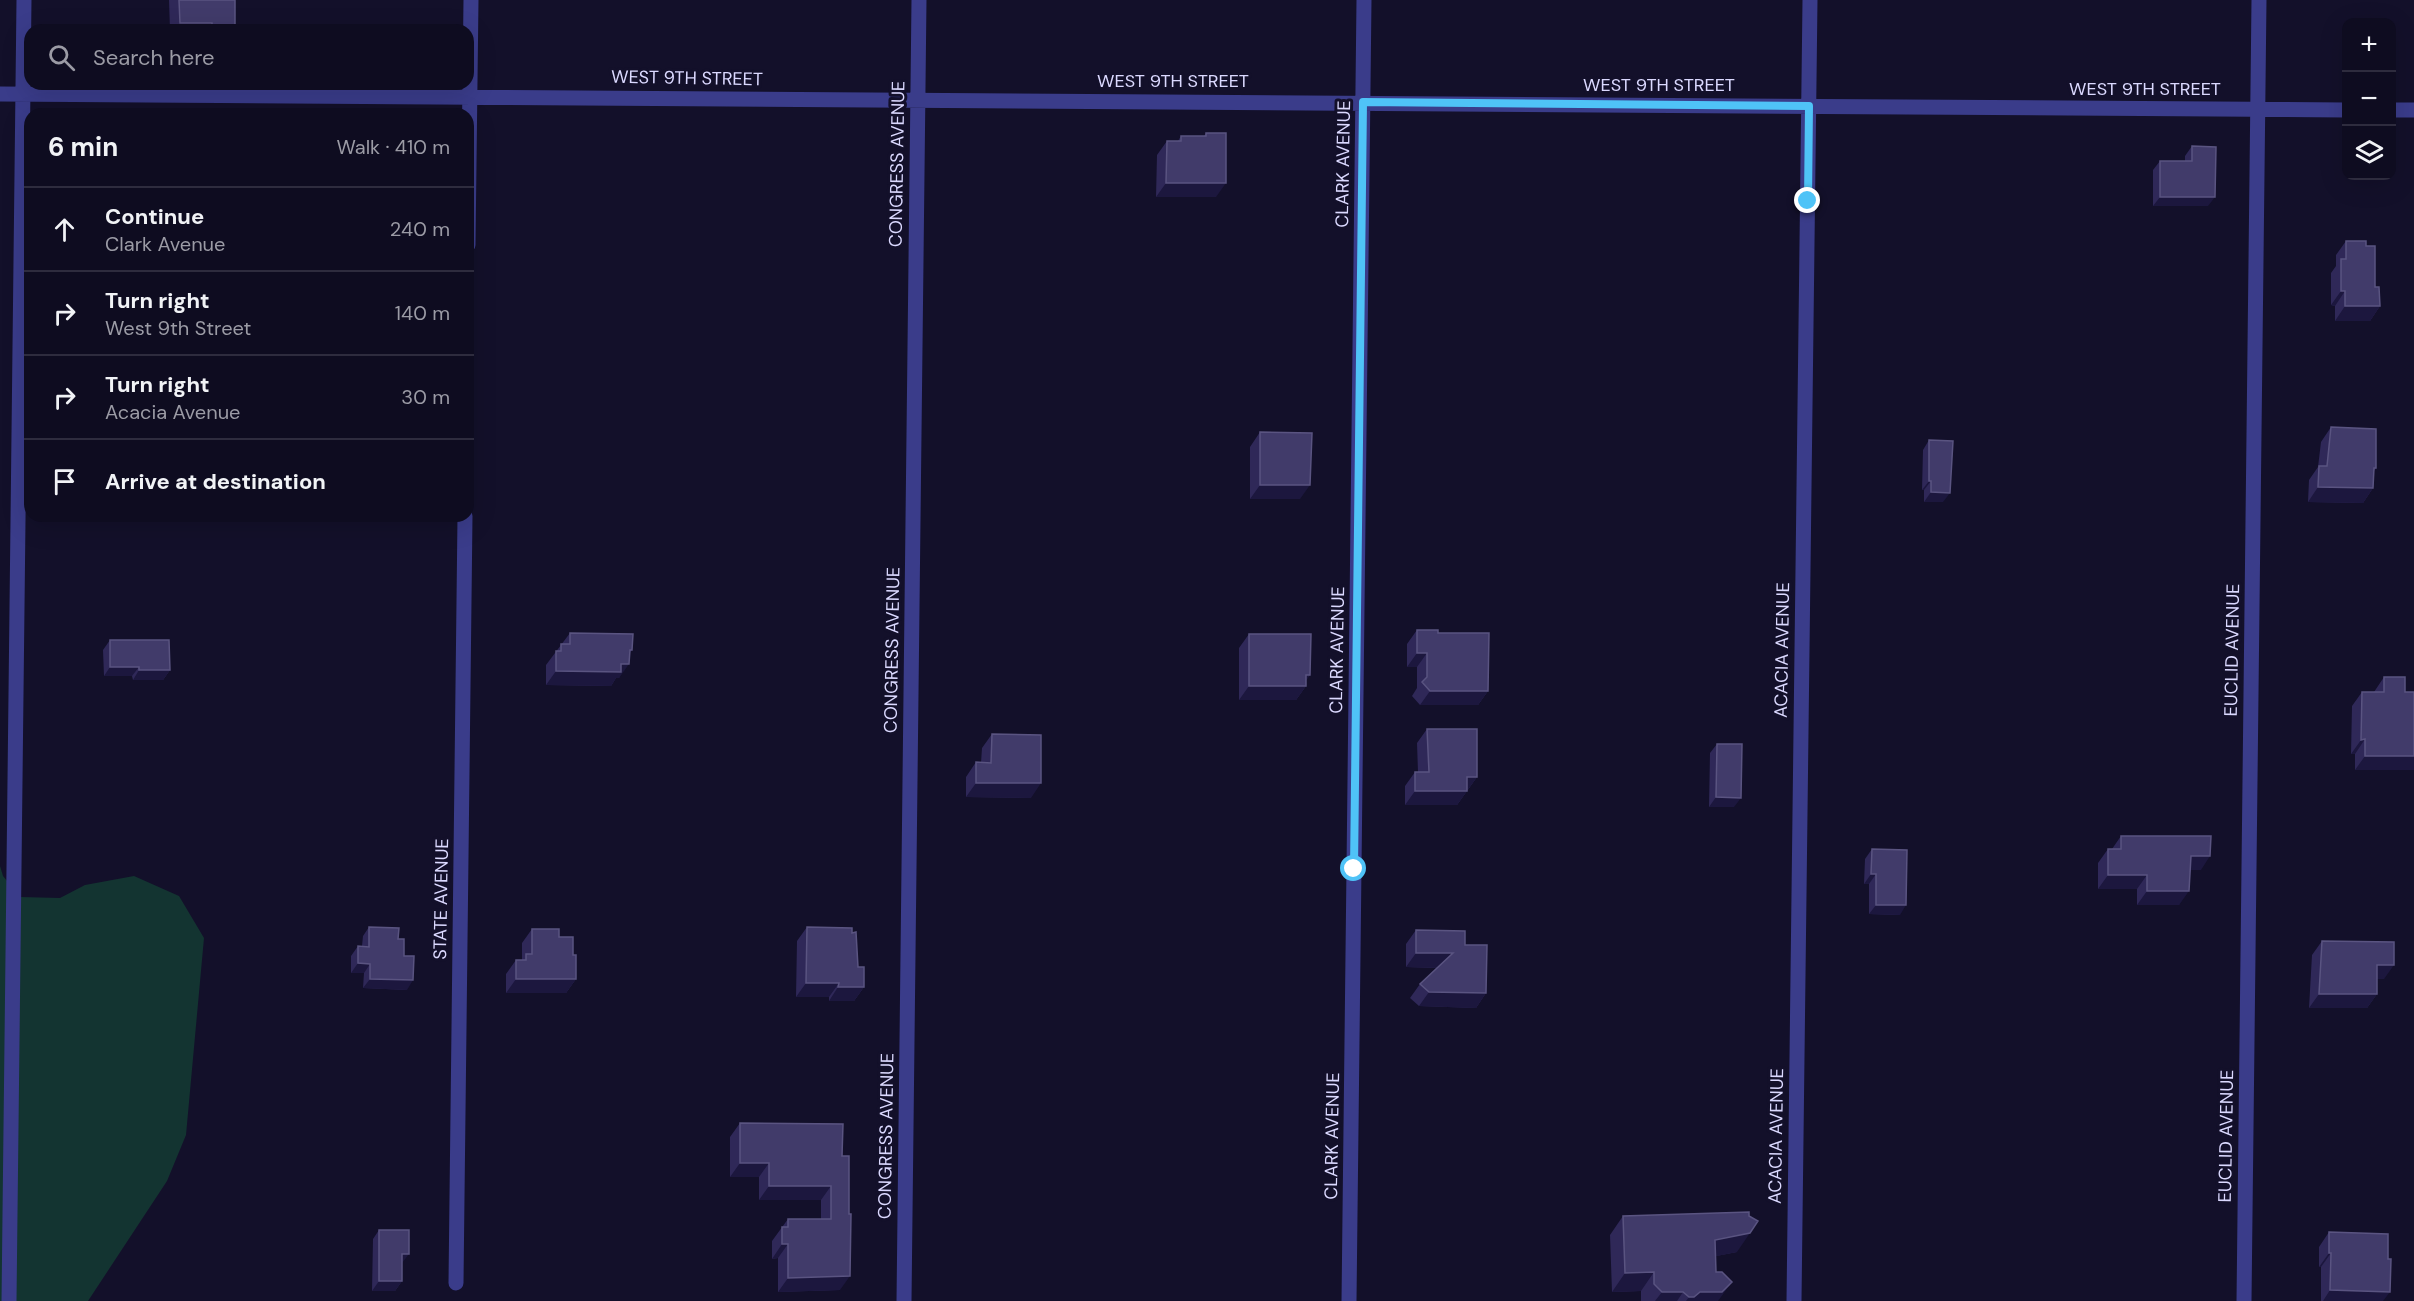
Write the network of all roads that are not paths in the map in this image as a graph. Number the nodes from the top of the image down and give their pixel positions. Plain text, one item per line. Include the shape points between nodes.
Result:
1 (24, 0) edge
2 (471, 0) edge
3 (918, 0) edge
4 (1364, 0) edge
5 (1810, 0) edge
6 (2259, 0) edge
7 (471, 24) edge
8 (470, 90) edge
9 (0, 94) edge
10 (23, 94) junction
11 (470, 97) junction
12 (917, 100) junction
13 (1363, 102) junction
14 (1809, 106) junction
15 (470, 108) edge
16 (2258, 109) junction
17 (2342, 110) edge
18 (2396, 110) edge
19 (2414, 110) edge
20 (465, 522) edge
21 (456, 1283) dead end
22 (9, 1301) edge
23 (904, 1301) edge
24 (1349, 1301) edge
25 (1794, 1301) edge
26 (2244, 1301) edge

1 - 10 street
2 - 7 street
3 - 12 street, CONGRESS AVENUE
4 - 13 street, CLARK AVENUE
5 - 14 street, ACACIA AVENUE
6 - 16 street, EUCLID AVENUE
8 - 11 street
9 - 10 street, WEST 9TH STREET
10 - 11 street, WEST 9TH STREET
10 - 22 street
11 - 12 street, WEST 9TH STREET
11 - 15 street
12 - 13 street, WEST 9TH STREET
12 - 23 street, CONGRESS AVENUE
13 - 14 street, WEST 9TH STREET
13 - 24 street, CLARK AVENUE
14 - 16 street, WEST 9TH STREET
14 - 25 street, ACACIA AVENUE
16 - 17 street, WEST 9TH STREET
16 - 26 street, EUCLID AVENUE
18 - 19 street
20 - 21 street, STATE AVENUE

